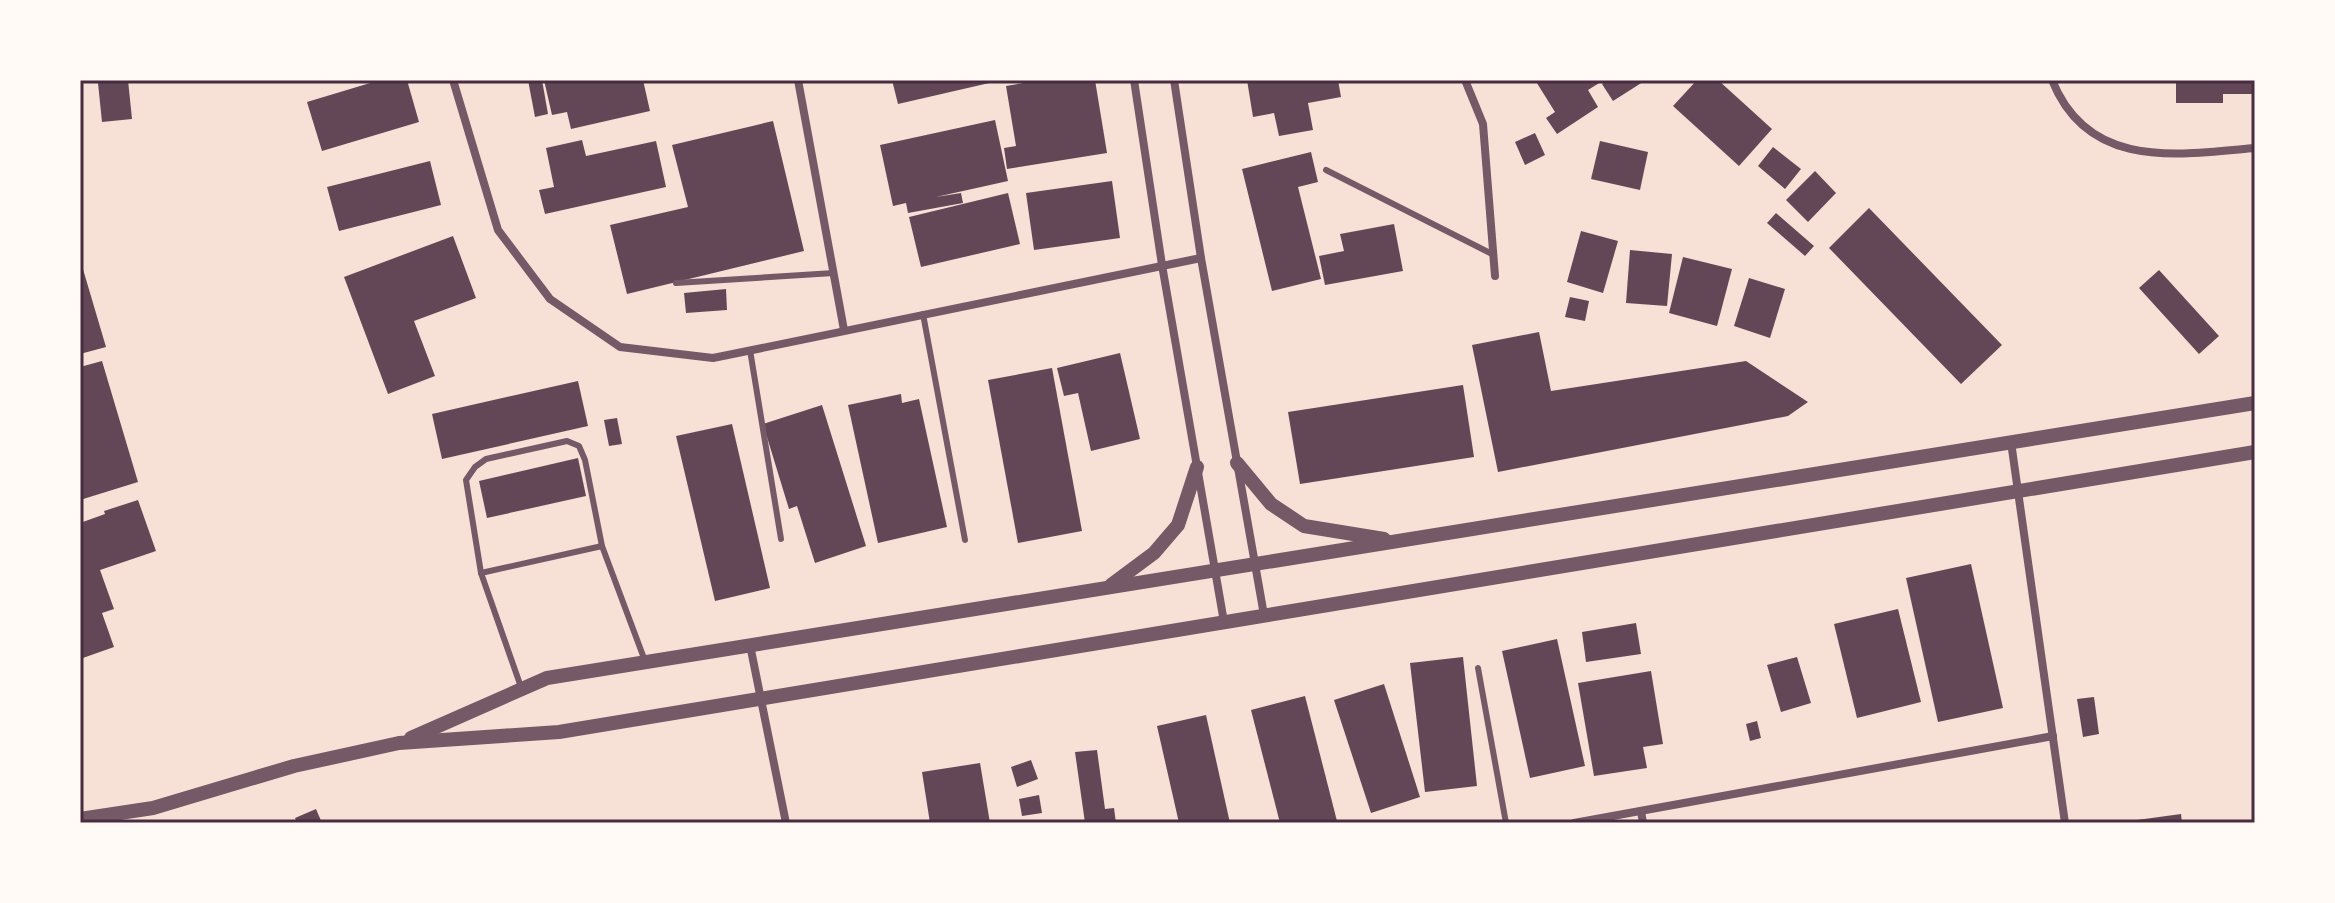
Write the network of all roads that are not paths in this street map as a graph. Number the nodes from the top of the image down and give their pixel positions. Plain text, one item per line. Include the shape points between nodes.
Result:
1 (453, 80) edge
2 (798, 80) edge
3 (1134, 80) edge
4 (1174, 80) edge
5 (1465, 80) edge
6 (2052, 80) edge
7 (2255, 148) edge
8 (1326, 170) dead end
9 (1494, 255) junction
10 (1201, 258) junction
11 (1162, 265) junction
12 (834, 273) junction
13 (1495, 276) dead end
14 (676, 283) dead end
15 (923, 314) junction
16 (844, 330) junction
17 (750, 350) junction
18 (2255, 403) edge
19 (2011, 442) junction
20 (2255, 452) edge
21 (1237, 463) junction
22 (1197, 467) junction
23 (2017, 491) junction
24 (781, 539) dead end
25 (965, 540) dead end
26 (1396, 541) junction
27 (602, 546) junction
28 (1255, 564) junction
29 (1215, 571) junction
30 (481, 573) junction
31 (1107, 588) junction
32 (1264, 615) junction
33 (1224, 622) junction
34 (750, 645) junction
35 (646, 662) junction
36 (1478, 668) dead end
37 (521, 687) junction
38 (762, 698) junction
39 (2053, 736) junction
40 (399, 743) junction
41 (1641, 811) junction
42 (80, 819) edge
43 (786, 823) edge
44 (1506, 823) edge
45 (1574, 823) edge
46 (1643, 823) edge
47 (2065, 823) edge

1 - 17 street via 498,230 550,299 620,347 713,358
2 - 12 street
3 - 11 street
4 - 10 street
5 - 9 street via 1483,124
6 - 7 street via 2073,116 2096,137 2129,150 2180,155
8 - 9 lane
9 - 13 street
10 - 11 street
10 - 21 street
11 - 15 street
11 - 22 street
12 - 14 lane
12 - 16 street
15 - 16 street
15 - 25 lane
16 - 17 street
17 - 24 lane
18 - 19 street
19 - 23 street
19 - 26 street
20 - 23 street
21 - 26 street via 1271,504 1304,526
21 - 28 street
22 - 29 street
22 - 31 street via 1178,525 1154,553
23 - 32 street
23 - 39 street
26 - 28 street
27 - 30 lane
27 - 30 lane via 579,446 567,441 486,459 466,480
27 - 35 lane
28 - 29 street
28 - 32 street
29 - 31 street
29 - 33 street
30 - 37 lane
31 - 34 street
32 - 33 street
33 - 38 street
34 - 35 street
34 - 38 street
35 - 37 street
36 - 44 lane
37 - 40 street
38 - 40 street via 559,732
38 - 43 street
39 - 41 street
39 - 47 street
40 - 42 street via 294,766 153,808
41 - 45 street
41 - 46 street

